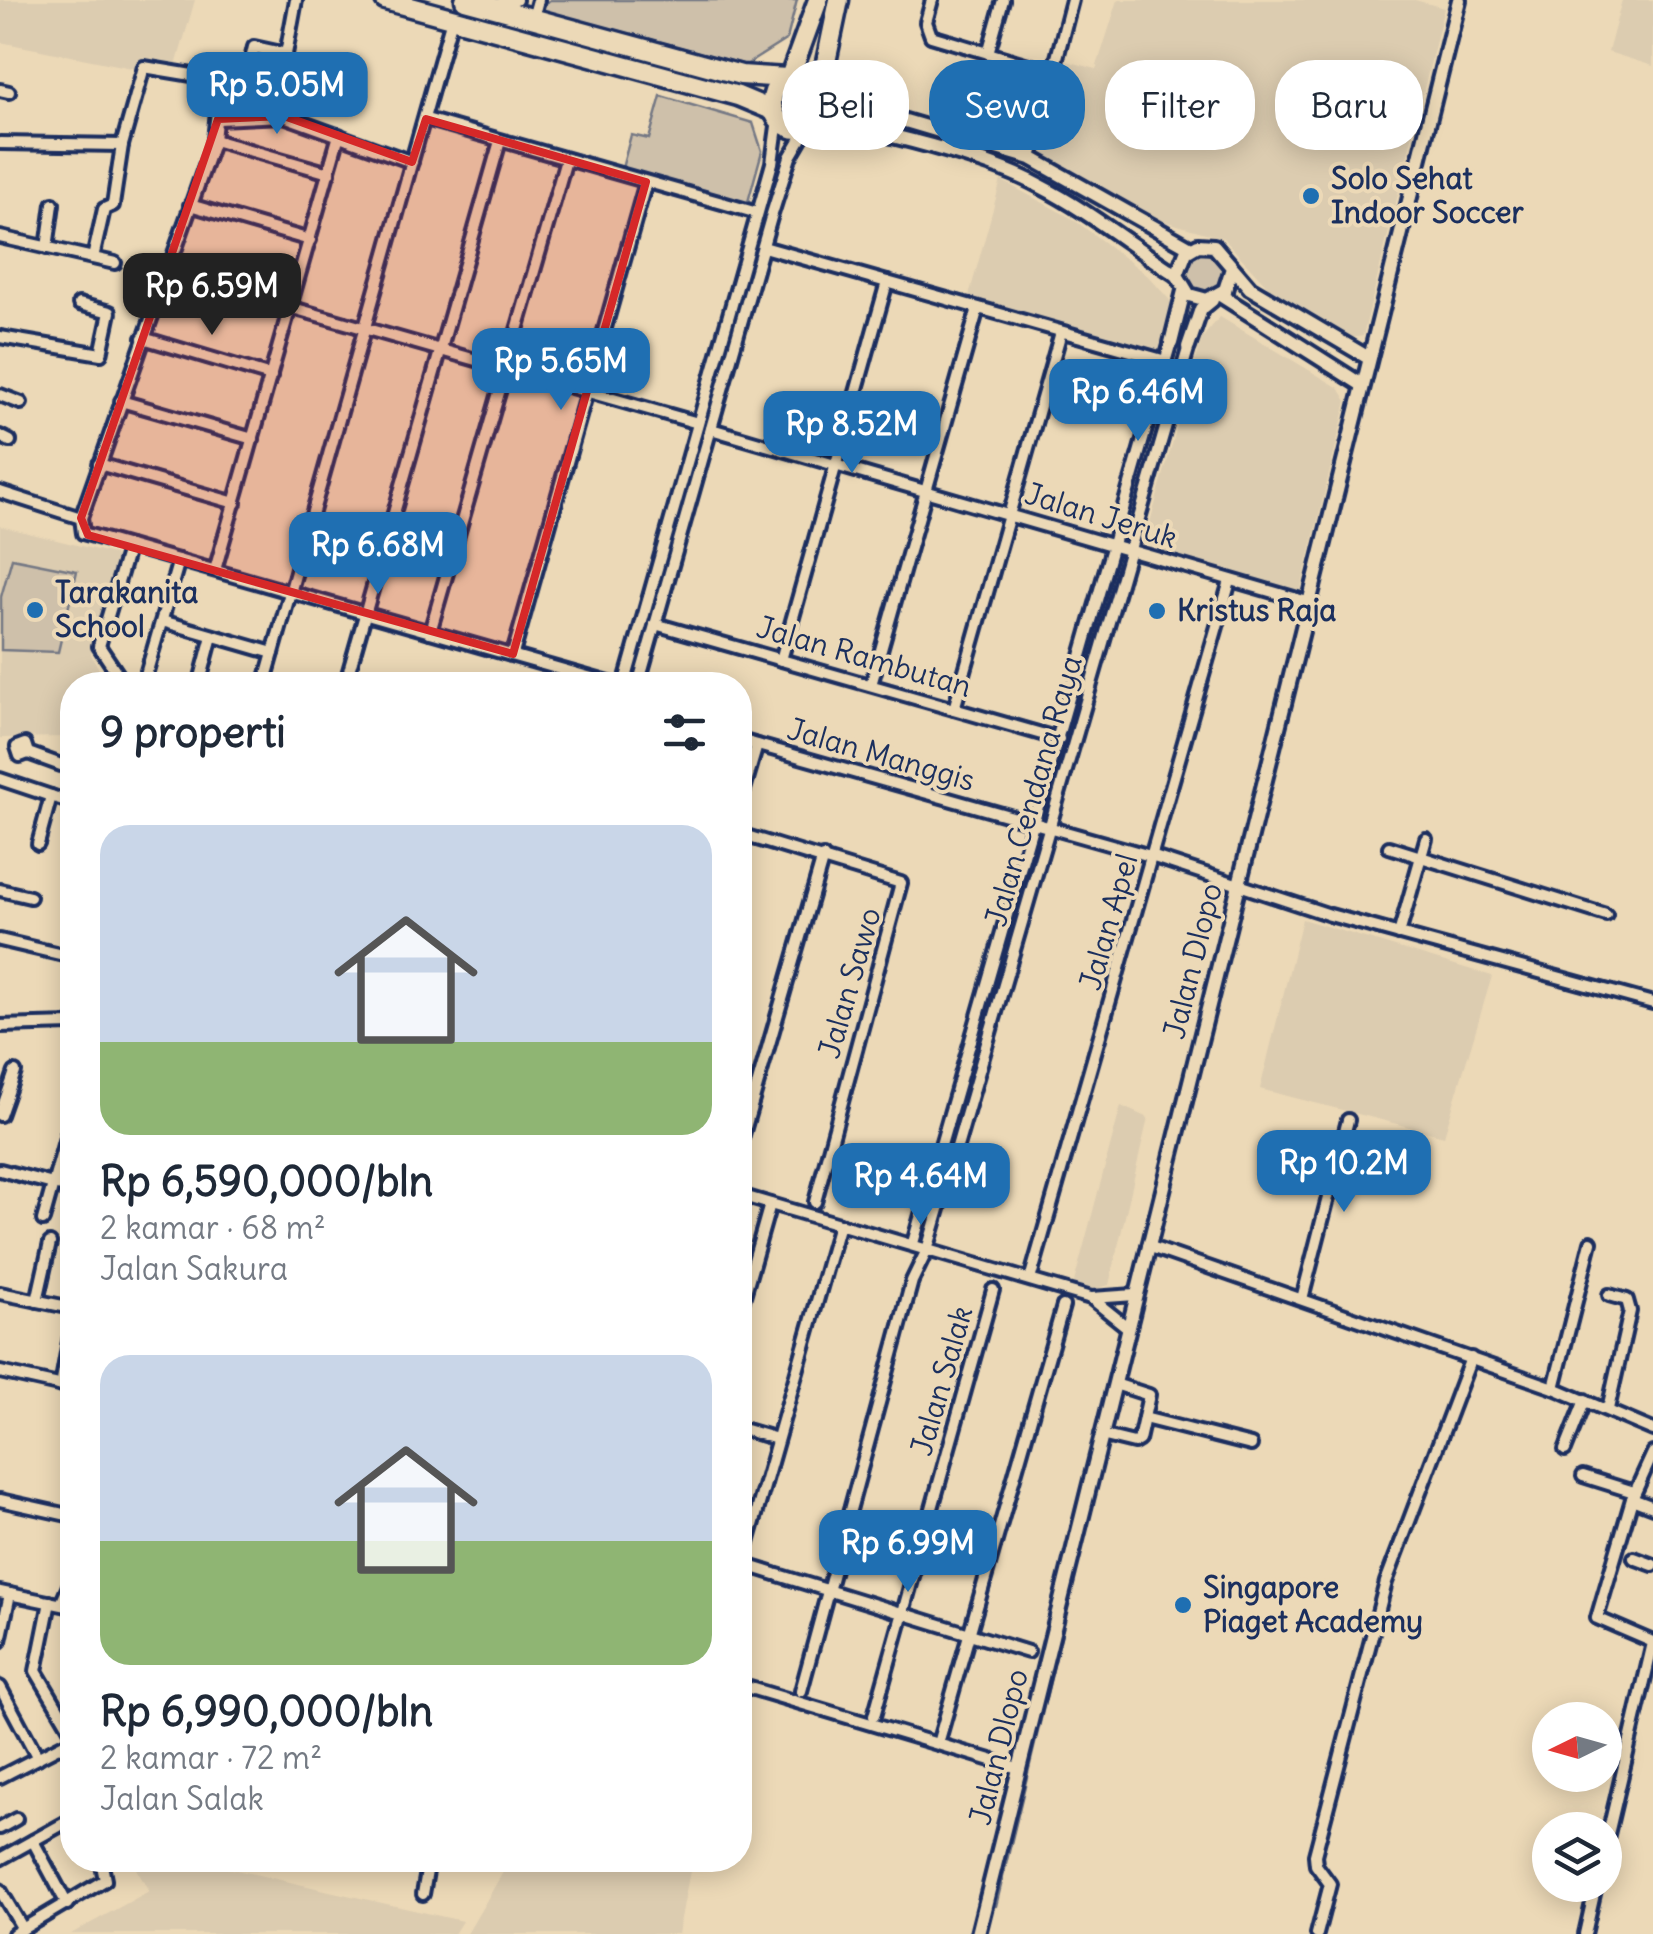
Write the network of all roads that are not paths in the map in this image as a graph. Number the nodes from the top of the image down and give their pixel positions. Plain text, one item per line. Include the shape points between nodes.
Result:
1 (296, 0) edge
2 (385, 0) edge
3 (516, 0) edge
4 (818, 0) edge
5 (839, 0) edge
6 (932, 0) edge
7 (1004, 0) edge
8 (1072, 0) edge
9 (1458, 0) edge
10 (477, 2) edge
11 (536, 9) edge
12 (452, 19) junction
13 (988, 53) junction
14 (671, 56) junction
15 (795, 60) edge
16 (827, 60) edge
17 (1012, 60) edge
18 (1055, 60) edge
19 (665, 77) junction
20 (782, 77) edge
21 (207, 82) junction
22 (782, 85) edge
23 (776, 115) junction
24 (218, 119) junction
25 (426, 119) junction
26 (782, 120) edge
27 (909, 122) edge
28 (928, 128) junction
29 (339, 136) junction
30 (214, 140) junction
31 (500, 141) junction
32 (0, 142) edge
33 (122, 144) junction
34 (909, 144) edge
35 (923, 147) junction
36 (795, 150) edge
37 (1032, 150) edge
38 (1030, 158) junction
39 (566, 160) junction
40 (412, 162) junction
41 (329, 174) junction
42 (646, 182) junction
43 (1108, 202) junction
44 (53, 204) dead end
45 (190, 206) junction
46 (754, 212) dead end
47 (1096, 220) junction
48 (0, 237) edge
49 (310, 240) junction
50 (47, 248) junction
51 (766, 248) dead end
52 (1191, 248) junction
53 (93, 258) junction
54 (115, 263) dead end
55 (1232, 268) junction
56 (166, 272) junction
57 (1177, 275) junction
58 (886, 282) junction
59 (1184, 291) junction
60 (1217, 297) junction
61 (79, 304) dead end
62 (292, 308) junction
63 (978, 308) junction
64 (1308, 324) junction
65 (365, 330) junction
66 (1061, 332) junction
67 (0, 336) edge
68 (142, 338) junction
69 (1170, 344) joint
70 (1298, 344) junction
71 (1188, 348) joint
72 (440, 352) junction
73 (1368, 357) junction
74 (1166, 361) junction
75 (506, 370) junction
76 (271, 376) junction
77 (1362, 385) junction
78 (588, 394) junction
79 (0, 395) edge
80 (121, 401) junction
81 (21, 403) dead end
82 (698, 423) junction
83 (711, 429) junction
84 (253, 439) junction
85 (99, 464) junction
86 (835, 464) junction
87 (928, 490) junction
88 (0, 492) edge
89 (235, 503) junction
90 (1010, 514) junction
91 (81, 518) junction
92 (130, 546) junction
93 (1114, 546) junction
94 (1131, 550) junction
95 (180, 560) junction
96 (215, 570) junction
97 (655, 573) junction
98 (669, 576) junction
99 (1230, 581) junction
100 (290, 593) junction
101 (1304, 601) dead end
102 (365, 614) junction
103 (162, 621) junction
104 (656, 624) junction
105 (430, 632) junction
106 (212, 636) junction
107 (273, 653) junction
108 (512, 654) junction
109 (782, 660) junction
110 (116, 672) edge
111 (147, 672) edge
112 (202, 672) edge
113 (268, 672) edge
114 (349, 672) edge
115 (572, 672) edge
116 (628, 672) edge
117 (642, 672) edge
118 (871, 686) junction
119 (954, 709) junction
120 (1059, 740) junction
121 (752, 744) edge
122 (757, 745) junction
123 (28, 753) dead end
124 (752, 762) edge
125 (60, 764) edge
126 (0, 779) edge
127 (51, 796) junction
128 (60, 799) edge
129 (1035, 825) junction
130 (1049, 829) junction
131 (752, 837) edge
132 (1426, 839) dead end
133 (38, 844) dead end
134 (1389, 848) dead end
135 (1154, 857) junction
136 (1420, 857) junction
137 (823, 858) junction
138 (1238, 886) junction
139 (0, 890) edge
140 (30, 896) dead end
141 (1606, 915) dead end
142 (1399, 934) junction
143 (0, 940) edge
144 (60, 954) edge
145 (1653, 1003) edge
146 (60, 1024) edge
147 (0, 1026) edge
148 (974, 1038) junction
149 (987, 1042) junction
150 (15, 1072) dead end
151 (752, 1104) edge
152 (3, 1117) edge
153 (1348, 1120) dead end
154 (60, 1157) edge
155 (0, 1170) edge
156 (54, 1185) junction
157 (60, 1187) edge
158 (752, 1199) edge
159 (814, 1202) dead end
160 (770, 1204) junction
161 (43, 1220) dead end
162 (839, 1224) junction
163 (1591, 1242) dead end
164 (50, 1243) dead end
165 (913, 1244) junction
166 (1153, 1247) junction
167 (927, 1248) junction
168 (752, 1268) edge
169 (1031, 1276) dead end
170 (912, 1281) junction
171 (993, 1290) dead end
172 (0, 1293) edge
173 (1135, 1295) junction
174 (1608, 1295) dead end
175 (1090, 1298) junction
176 (1302, 1299) junction
177 (37, 1301) junction
178 (60, 1306) edge
179 (1063, 1306) dead end
180 (1128, 1327) junction
181 (1471, 1358) junction
182 (0, 1372) edge
183 (60, 1385) edge
184 (1121, 1386) junction
185 (1554, 1388) junction
186 (1585, 1400) junction
187 (1608, 1409) junction
188 (1144, 1418) junction
189 (1653, 1430) edge
190 (752, 1432) edge
191 (1107, 1436) junction
192 (777, 1439) junction
193 (1251, 1445) dead end
194 (1565, 1450) dead end
195 (1653, 1453) edge
196 (1583, 1476) dead end
197 (1633, 1496) junction
198 (0, 1500) edge
199 (1653, 1507) edge
200 (60, 1513) edge
201 (752, 1526) edge
202 (1634, 1558) dead end
203 (1653, 1565) edge
204 (752, 1567) edge
205 (827, 1590) junction
206 (5, 1593) edge
207 (60, 1604) edge
208 (60, 1607) edge
209 (902, 1614) junction
210 (970, 1633) junction
211 (0, 1641) edge
212 (1653, 1643) edge
213 (1028, 1652) dead end
214 (0, 1686) edge
215 (752, 1689) edge
216 (800, 1691) dead end
217 (60, 1711) edge
218 (874, 1716) dead end
219 (60, 1740) edge
220 (940, 1740) dead end
221 (38, 1758) junction
222 (1018, 1768) junction
223 (0, 1776) edge
224 (1613, 1812) edge
225 (16, 1819) dead end
226 (60, 1826) edge
227 (0, 1828) edge
228 (34, 1841) junction
229 (0, 1859) edge
230 (103, 1872) edge
231 (428, 1872) edge
232 (0, 1890) edge
233 (423, 1894) dead end
234 (1592, 1902) edge
235 (67, 1904) junction
236 (18, 1931) edge
237 (978, 1934) edge
238 (1316, 1934) edge
239 (1585, 1934) edge

1 - 21 street via 286,54 254,47 246,81
2 - 12 main road
3 - 10 street
4 - 15 main road
5 - 16 main road
6 - 13 street via 926,22 932,36
7 - 13 street
8 - 18 street
9 - 73 street, Jalan Dlopo
10 - 11 main road
11 - 14 main road
12 - 19 main road
12 - 25 street
13 - 17 street
14 - 19 main road
14 - 20 main road via 741,75
19 - 23 main road via 738,96
21 - 24 street
21 - 33 street via 141,70
22 - 23 main road via 773,96
23 - 26 main road
23 - 82 street via 772,162
24 - 29 street via 284,116
24 - 30 street
25 - 31 street
25 - 40 street
27 - 28 street
28 - 35 street
28 - 38 street
29 - 40 street
29 - 41 street
30 - 41 street
30 - 45 street
31 - 39 street
31 - 72 street
32 - 33 street
33 - 53 street via 113,205 104,209
34 - 35 street
35 - 47 street via 1016,173
36 - 83 street
37 - 38 street
38 - 43 street
39 - 42 street
39 - 75 street
40 - 65 street
41 - 49 street
42 - 46 street
42 - 78 street
43 - 47 street
43 - 52 street
44 - 50 street
45 - 49 street
45 - 56 street
47 - 57 street
48 - 50 street
49 - 62 street
50 - 53 street
51 - 58 street
52 - 55 street via 1214,246
52 - 57 street via 1178,262
53 - 54 street
55 - 60 street via 1230,284
55 - 64 street via 1250,288
56 - 62 street
56 - 68 street
57 - 59 street
58 - 63 street
58 - 86 street
59 - 60 street
59 - 69 street
60 - 70 street
60 - 71 street via 1201,309
61 - 67 street via 110,312 101,354
62 - 65 street
62 - 76 street
63 - 66 street
63 - 87 street
64 - 70 street
64 - 73 street
65 - 72 street
65 - 100 street
66 - 74 street
66 - 90 street
68 - 76 street
68 - 80 street
69 - 74 street, Jalan Cendana Raya
70 - 77 street
71 - 94 street, Jalan Cendana Raya
72 - 75 street
72 - 102 street
73 - 77 street, Jalan Dlopo
74 - 93 street, Jalan Cendana Raya
75 - 78 street
75 - 105 street
76 - 84 street
77 - 138 street, Jalan Dlopo
78 - 82 street
78 - 108 street
79 - 81 street
80 - 84 street
80 - 85 street
82 - 97 street
83 - 86 street, Jalan Jeruk
83 - 98 street
84 - 89 street
85 - 89 street
85 - 91 street
86 - 87 street, Jalan Jeruk
86 - 109 street
87 - 90 street, Jalan Jeruk
87 - 118 street
88 - 91 street
89 - 96 street
90 - 93 street, Jalan Jeruk
90 - 119 street
91 - 92 street via 83,533
92 - 95 street
92 - 110 street via 99,646
93 - 94 street, Jalan Jeruk
93 - 120 street, Jalan Cendana Raya
94 - 99 street, Jalan Jeruk
94 - 130 street, Jalan Cendana Raya
95 - 96 street
95 - 103 street
96 - 100 street
97 - 98 street
97 - 116 street
98 - 104 street
99 - 101 street, Jalan Jeruk
99 - 135 street, Jalan Apel
100 - 102 street
100 - 107 street
102 - 105 street
102 - 114 street
103 - 106 street
103 - 111 street
104 - 109 street, Jalan Rambutan
104 - 117 street
105 - 108 street
106 - 107 street
106 - 112 street
107 - 113 street
108 - 115 street
109 - 118 street, Jalan Rambutan
118 - 119 street, Jalan Rambutan
119 - 120 street, Jalan Rambutan
120 - 129 street, Jalan Cendana Raya
121 - 122 street, Jalan Manggis
122 - 124 street
122 - 129 street, Jalan Manggis
123 - 125 street
126 - 127 street
127 - 128 street
127 - 133 street
129 - 130 street, Jalan Manggis
129 - 148 street, Jalan Cendana Raya
130 - 135 street, Jalan Manggis
130 - 149 street, Jalan Cendana Raya
131 - 137 street, Jalan Sawo
132 - 136 street
134 - 136 street
135 - 138 street, Jalan Manggis
135 - 169 street, Jalan Apel
136 - 141 street
136 - 142 street
137 - 151 street
137 - 159 street, Jalan Sawo via 897,878 902,887
138 - 142 street, Jalan Manggis
138 - 166 street, Jalan Dlopo
139 - 140 street
142 - 145 street, Jalan Manggis
143 - 144 street
146 - 147 street
148 - 149 street
148 - 165 street, Jalan Cendana Raya
149 - 167 street, Jalan Cendana Raya
150 - 152 street
153 - 176 street
154 - 156 street
155 - 156 street
156 - 157 street
156 - 161 street
158 - 160 street
160 - 162 street
160 - 168 street
162 - 165 street
162 - 192 street
163 - 185 street
164 - 177 street
165 - 167 street
165 - 170 street, Jalan Cendana Raya
166 - 173 street, Jalan Dlopo
166 - 176 street
167 - 170 street, Jalan Cendana Raya
167 - 175 street
170 - 205 street, Jalan Cendana Raya
171 - 209 street, Jalan Salak
172 - 177 street
173 - 175 street
173 - 180 street, Jalan Dlopo
174 - 187 street via 1627,1300 1630,1310
175 - 180 street
176 - 181 street
177 - 178 street
179 - 210 street
180 - 184 street, Jalan Dlopo
181 - 185 street
181 - 238 street via 1386,1582 1315,1855 1330,1884
182 - 183 street
184 - 188 street via 1149,1395
184 - 191 street, Jalan Dlopo
185 - 186 street
186 - 187 street
186 - 194 street
187 - 189 street
188 - 191 street via 1136,1442
188 - 193 street
190 - 192 street
191 - 222 street, Jalan Dlopo
192 - 201 street
195 - 197 street
196 - 197 street
197 - 199 street
197 - 212 street via 1597,1618
198 - 200 street
202 - 203 street
204 - 205 street
205 - 209 street
205 - 216 street, Jalan Cendana Raya
206 - 207 street
206 - 211 street
208 - 217 street via 36,1672
209 - 210 street
209 - 218 street, Jalan Salak
210 - 213 street
210 - 220 street
212 - 224 street
214 - 221 street
215 - 222 street
219 - 221 street
221 - 223 street
222 - 237 street, Jalan Dlopo
225 - 227 street
226 - 228 street
228 - 229 street
228 - 235 street
230 - 235 street via 105,1880
231 - 233 street
232 - 236 street
234 - 239 street
235 - 236 street

